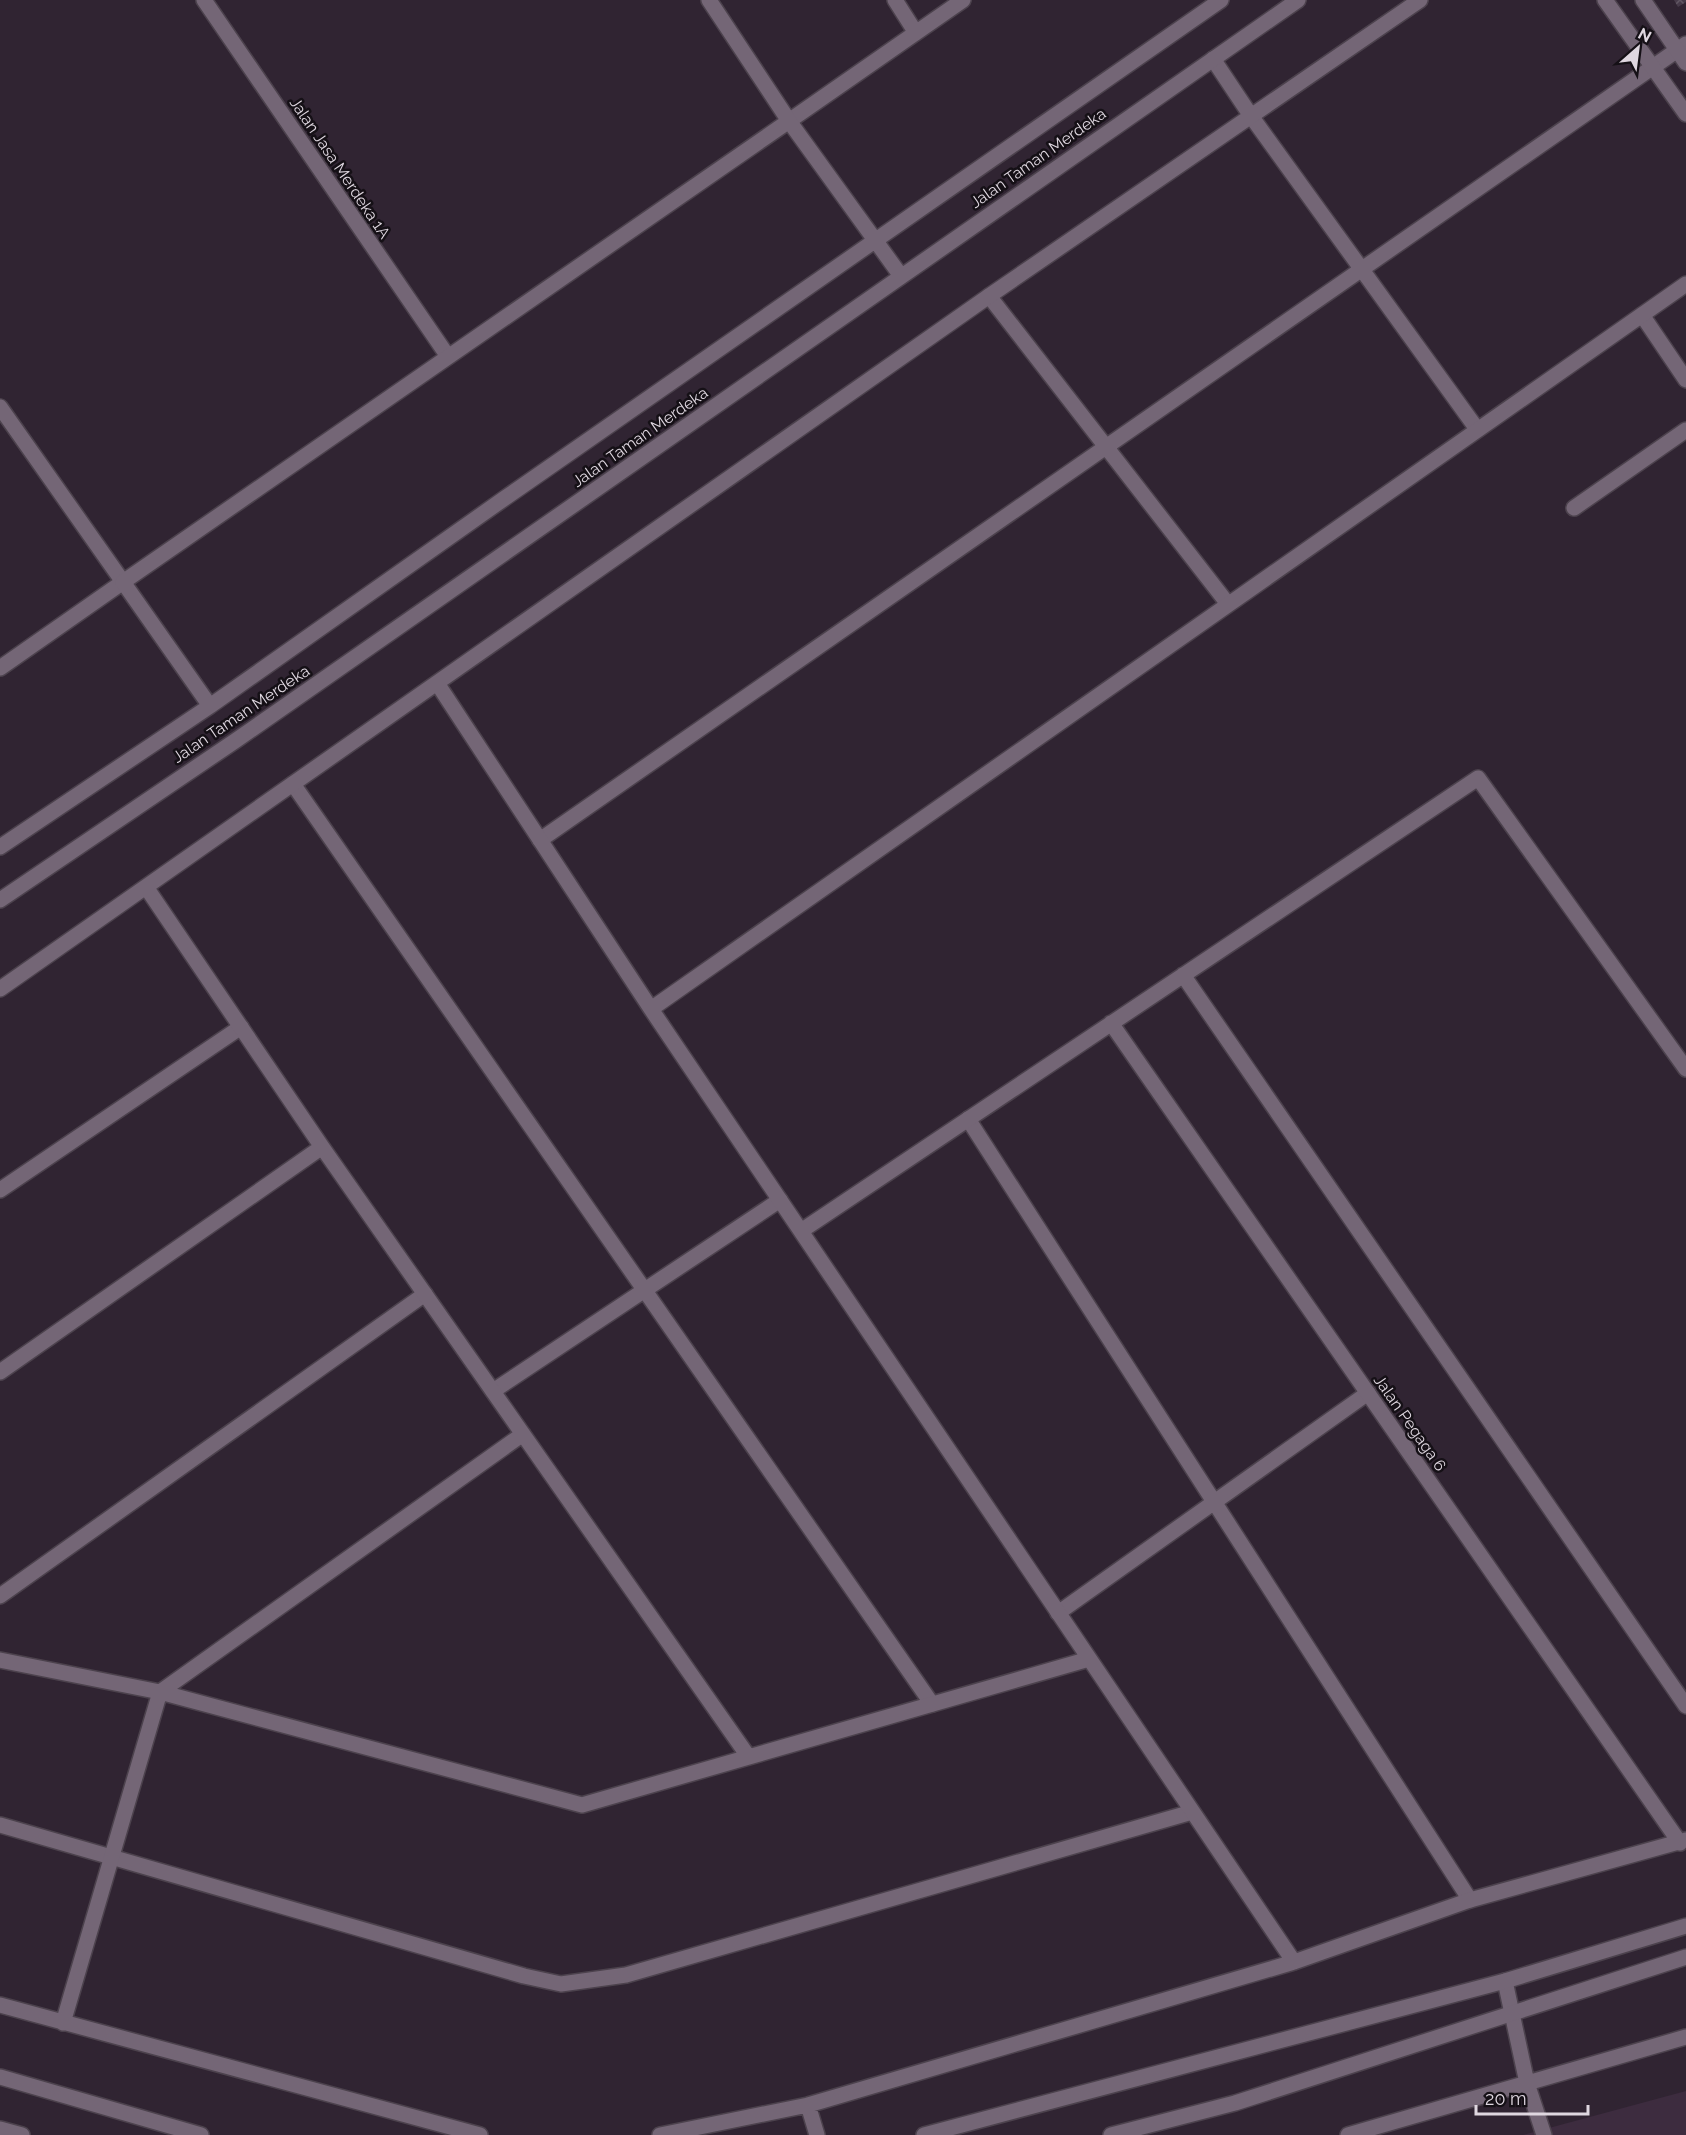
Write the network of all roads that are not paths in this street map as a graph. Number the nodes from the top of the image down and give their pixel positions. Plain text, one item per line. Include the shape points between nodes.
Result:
1 (204, 0) edge
2 (709, 0) edge
3 (895, 0) edge
4 (963, 0) edge
5 (1221, 0) edge
6 (1298, 0) edge
7 (1420, 0) edge
8 (1605, 0) edge
9 (1642, 0) edge
10 (916, 33) junction
11 (1683, 53) edge
12 (1213, 58) junction
13 (1653, 67) junction
14 (1686, 114) edge
15 (1251, 116) junction
16 (789, 120) junction
17 (874, 240) junction
18 (1362, 269) junction
19 (901, 276) junction
20 (1686, 285) edge
21 (989, 296) junction
22 (1641, 315) junction
23 (447, 356) junction
24 (1686, 380) edge
25 (0, 407) edge
26 (1477, 429) junction
27 (1686, 430) edge
28 (1106, 447) junction
29 (1574, 508) dead end
30 (123, 582) junction
31 (1228, 604) junction
32 (0, 668) edge
33 (437, 683) junction
34 (210, 706) junction
35 (293, 784) junction
36 (540, 840) junction
37 (0, 848) edge
38 (146, 887) junction
39 (0, 900) edge
40 (1183, 975) junction
41 (0, 989) edge
42 (651, 1009) junction
43 (1111, 1023) junction
44 (241, 1027) junction
45 (1686, 1069) edge
46 (968, 1119) junction
47 (322, 1147) junction
48 (0, 1190) edge
49 (780, 1200) junction
50 (801, 1231) junction
51 (644, 1293) junction
52 (425, 1294) junction
53 (0, 1372) edge
54 (493, 1391) junction
55 (1368, 1393) junction
56 (523, 1434) junction
57 (1214, 1502) junction
58 (0, 1596) edge
59 (1058, 1613) junction
60 (1089, 1659) junction
61 (0, 1660) edge
62 (160, 1692) junction
63 (932, 1704) junction
64 (1686, 1706) edge
65 (748, 1756) junction
66 (1192, 1812) junction
67 (0, 1825) edge
68 (1683, 1842) edge
69 (112, 1858) junction
70 (1470, 1900) junction
71 (1686, 1926) edge
72 (1686, 1957) edge
73 (1294, 1962) junction
74 (1505, 1981) junction
75 (0, 2006) edge
76 (1512, 2014) junction
77 (63, 2023) junction
78 (1686, 2037) edge
79 (0, 2077) edge
80 (1527, 2083) junction
81 (808, 2105) junction
82 (0, 2129) edge
83 (21, 2135) edge
84 (201, 2135) edge
85 (480, 2135) edge
86 (660, 2135) edge
87 (817, 2135) edge
88 (924, 2135) edge
89 (1110, 2135) edge
90 (1348, 2135) edge
91 (1544, 2135) edge

1 - 23 street, Jalan Jasa Merdeka 1A
2 - 16 street
3 - 10 street
4 - 10 street
5 - 17 street, Jalan Taman Merdeka
6 - 12 street, Jalan Taman Merdeka
7 - 15 street
8 - 13 street
9 - 11 street
10 - 16 street
11 - 13 street
12 - 15 street
12 - 19 street, Jalan Taman Merdeka
13 - 14 street
13 - 18 street
15 - 18 street
15 - 21 street
16 - 17 street
16 - 23 street
17 - 19 street
17 - 34 street, Jalan Taman Merdeka
18 - 26 street
18 - 28 street
19 - 39 street, Jalan Taman Merdeka via 235,741
20 - 22 street
21 - 28 street
21 - 33 street
22 - 24 street
22 - 26 street
23 - 30 street
25 - 30 street
26 - 31 street
27 - 29 street
28 - 31 street
28 - 36 street
30 - 32 street
30 - 34 street
31 - 42 street
33 - 35 street
33 - 36 street
34 - 37 street, Jalan Taman Merdeka
35 - 38 street
35 - 51 street
36 - 42 street
38 - 41 street
38 - 44 street
40 - 43 street
40 - 45 street via 1478,777
40 - 64 street
42 - 49 street
43 - 46 street
43 - 55 street, Jalan Pegaga 6
44 - 47 street
44 - 48 street
46 - 50 street
46 - 57 street
47 - 52 street
47 - 53 street
49 - 50 street
49 - 51 street
50 - 59 street
51 - 54 street
51 - 63 street
52 - 54 street
52 - 58 street
54 - 56 street
55 - 57 street
55 - 68 street, Jalan Pegaga 6
56 - 62 street
56 - 65 street
57 - 59 street
57 - 70 street
59 - 60 street
60 - 63 street
60 - 66 street
61 - 62 street
62 - 65 street via 582,1805
62 - 69 street
63 - 65 street
66 - 69 street via 626,1975 561,1984
66 - 73 street
67 - 69 street
68 - 70 street
69 - 77 street
70 - 73 street
71 - 74 street
72 - 76 street
73 - 81 street
74 - 76 street
74 - 88 street
75 - 77 street
76 - 80 street
76 - 89 street via 1235,2103
77 - 85 street
78 - 80 street
79 - 84 street
80 - 90 street
80 - 91 street
81 - 86 street
81 - 87 street
82 - 83 street

